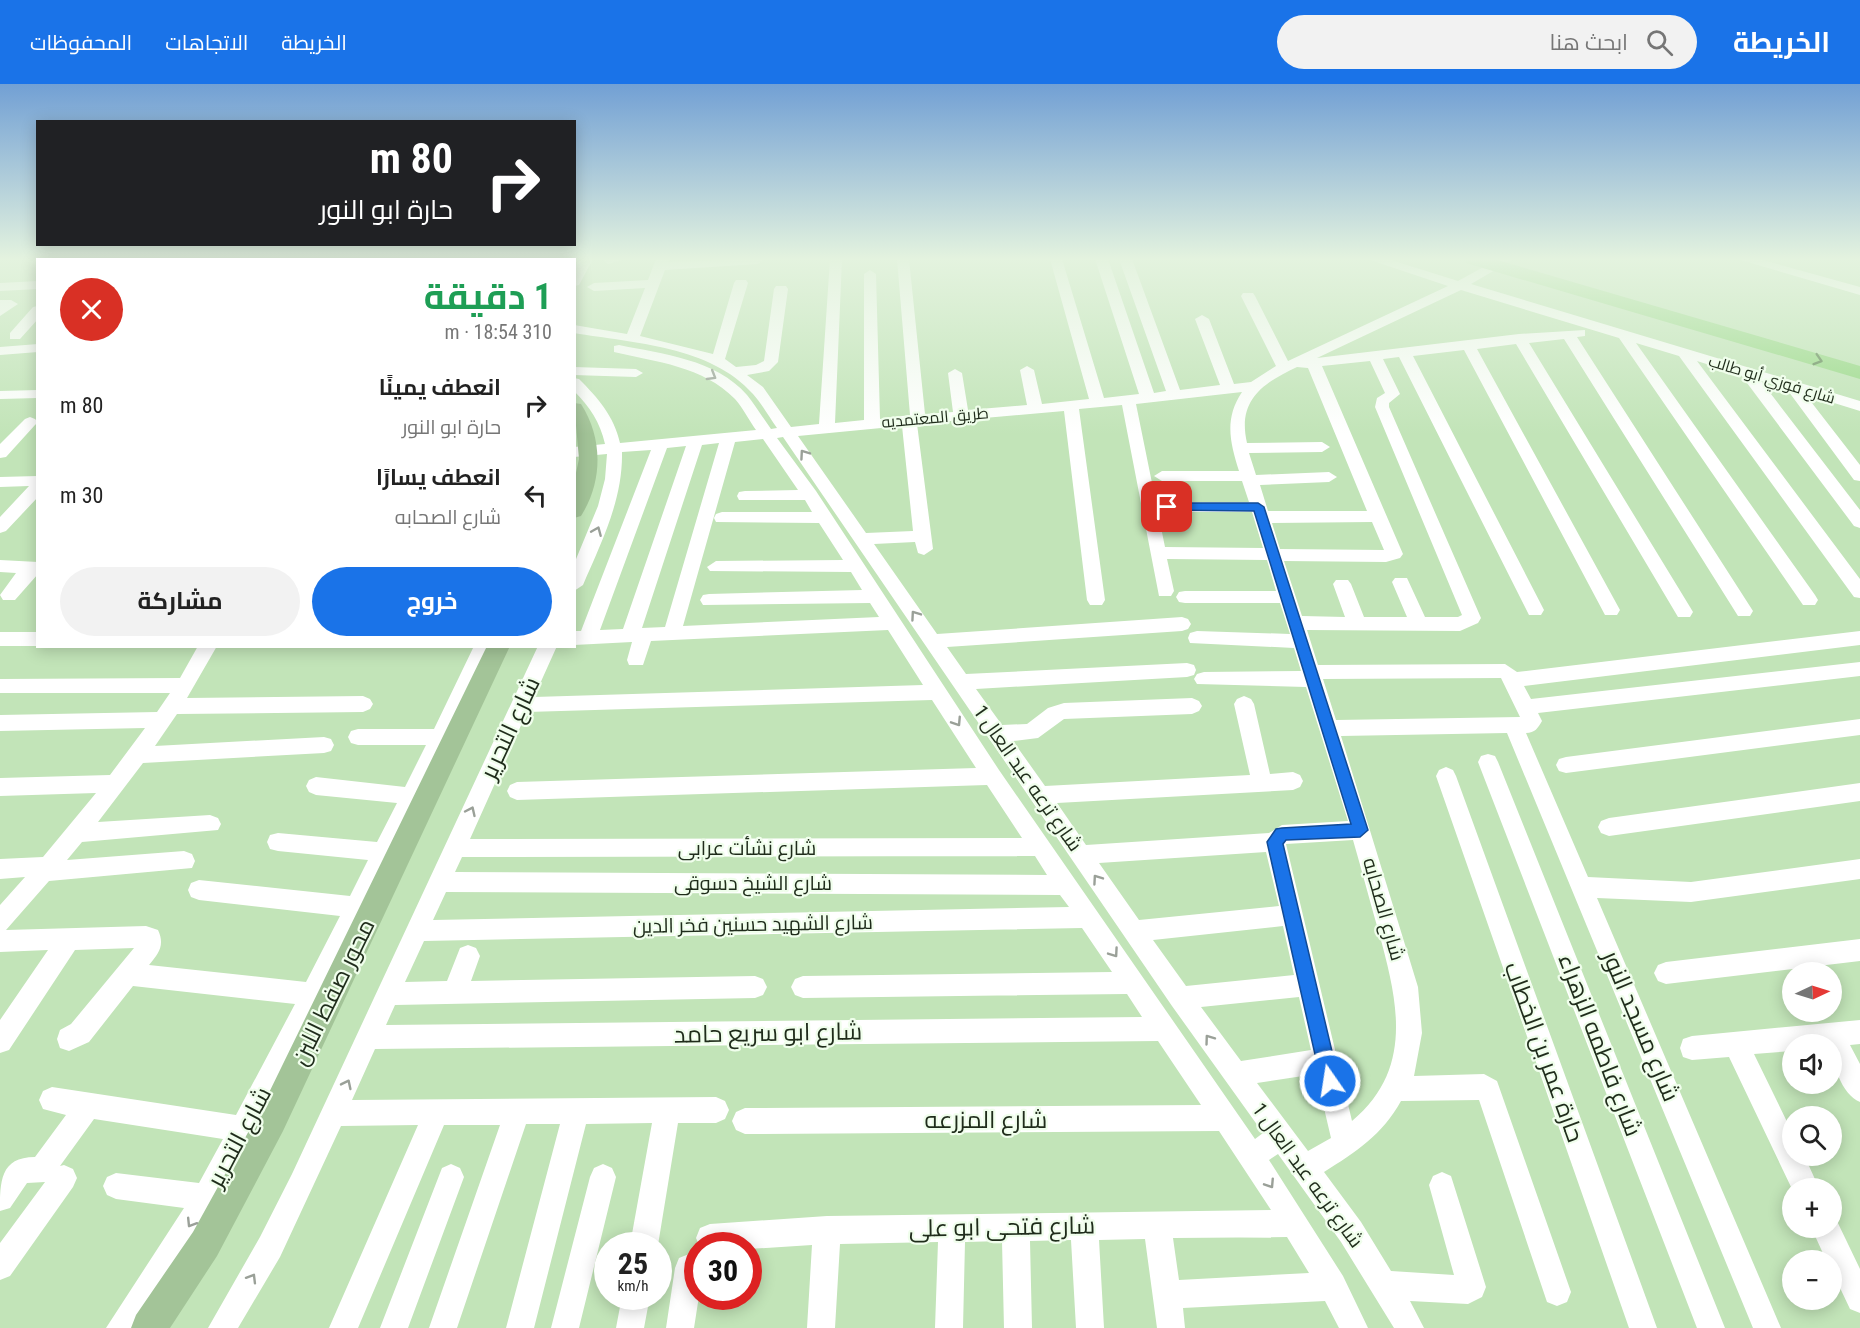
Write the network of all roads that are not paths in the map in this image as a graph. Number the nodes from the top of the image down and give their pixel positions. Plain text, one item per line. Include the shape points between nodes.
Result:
1 (32, 317) edge
2 (641, 317) edge
3 (735, 317) edge
4 (777, 317) edge
5 (833, 317) edge
6 (871, 317) edge
7 (907, 317) edge
8 (1073, 317) edge
9 (1121, 317) edge
10 (1146, 317) edge
11 (1261, 317) edge
12 (1392, 317) edge
13 (1563, 317) edge
14 (1670, 317) edge
15 (1723, 317) edge
16 (1202, 320) dead end
17 (576, 329) edge
18 (1617, 333) junction
19 (1568, 334) junction
20 (15, 336) junction
21 (0, 338) edge
22 (632, 338) junction
23 (1519, 338) junction
24 (34, 341) edge
25 (576, 342) edge
26 (1468, 345) junction
27 (0, 351) edge
28 (1683, 352) junction
29 (1404, 353) junction
30 (1852, 353) edge
31 (1375, 357) junction
32 (36, 359) edge
33 (0, 362) edge
34 (1314, 364) junction
35 (1289, 365) junction
36 (727, 366) junction
37 (1027, 370) dead end
38 (576, 371) edge
39 (1746, 371) junction
40 (636, 373) dead end
41 (1860, 373) edge
42 (955, 374) dead end
43 (576, 384) edge
44 (1790, 384) junction
45 (1254, 386) junction
46 (1228, 389) junction
47 (36, 393) edge
48 (1175, 395) junction
49 (3, 398) edge
50 (1148, 398) junction
51 (1128, 400) junction
52 (1098, 403) junction
53 (1071, 405) junction
54 (1860, 406) edge
55 (1035, 408) junction
56 (576, 412) edge
57 (961, 414) junction
58 (913, 418) junction
59 (30, 422) dead end
60 (872, 422) junction
61 (827, 426) junction
62 (777, 431) junction
63 (729, 436) junction
64 (8, 438) edge
65 (576, 439) edge
66 (696, 439) junction
67 (662, 442) junction
68 (1322, 447) dead end
69 (615, 448) junction
70 (1240, 448) junction
71 (576, 452) edge
72 (0, 453) edge
73 (1162, 476) dead end
74 (1860, 476) edge
75 (1329, 477) dead end
76 (576, 478) edge
77 (1249, 478) junction
78 (36, 481) edge
79 (0, 482) edge
80 (36, 489) edge
81 (810, 495) junction
82 (745, 496) dead end
83 (576, 506) edge
84 (1167, 507) dead end
85 (1260, 512) junction
86 (1378, 516) junction
87 (824, 517) junction
88 (722, 518) dead end
89 (1860, 522) edge
90 (0, 527) edge
91 (863, 539) junction
92 (1158, 553) junction
93 (1274, 555) junction
94 (0, 566) edge
95 (855, 566) junction
96 (716, 567) dead end
97 (34, 568) edge
98 (576, 580) edge
99 (1401, 582) dead end
100 (1342, 584) dead end
101 (1166, 591) dead end
102 (1860, 592) edge
103 (9, 595) dead end
104 (875, 596) junction
105 (1185, 597) dead end
106 (1287, 597) junction
107 (709, 600) dead end
108 (1095, 600) dead end
109 (1809, 600) dead end
110 (1535, 610) dead end
111 (1611, 610) dead end
112 (1744, 610) dead end
113 (1684, 612) dead end
114 (892, 623) junction
115 (1357, 623) junction
116 (1182, 624) dead end
117 (1419, 624) junction
118 (1298, 632) junction
119 (672, 633) junction
120 (637, 635) junction
121 (581, 638) edge
122 (1197, 638) dead end
123 (1860, 638) edge
124 (0, 639) edge
125 (36, 639) edge
126 (934, 641) junction
127 (207, 648) edge
128 (483, 648) edge
129 (498, 648) edge
130 (509, 648) edge
131 (547, 648) edge
132 (636, 660) dead end
133 (1860, 669) edge
134 (1312, 676) junction
135 (1511, 677) junction
136 (961, 682) junction
137 (185, 685) junction
138 (0, 686) edge
139 (937, 692) junction
140 (363, 704) dead end
141 (1244, 704) dead end
142 (521, 705) junction
143 (1192, 706) dead end
144 (166, 713) junction
145 (1523, 719) junction
146 (0, 723) edge
147 (1328, 728) junction
148 (1860, 728) edge
149 (997, 733) junction
150 (358, 737) dead end
151 (440, 737) junction
152 (324, 745) dead end
153 (135, 755) junction
154 (1488, 762) dead end
155 (1566, 765) dead end
156 (992, 776) junction
157 (1446, 776) dead end
158 (1293, 781) dead end
159 (1262, 782) junction
160 (114, 784) junction
161 (316, 786) dead end
162 (0, 787) edge
163 (517, 790) dead end
164 (1860, 792) edge
165 (1039, 795) junction
166 (411, 796) junction
167 (210, 824) dead end
168 (1609, 827) dead end
169 (1360, 830) junction
170 (76, 833) junction
171 (278, 842) dead end
172 (1275, 842) junction
173 (1041, 847) junction
174 (453, 848) junction
175 (383, 852) junction
176 (1081, 855) junction
177 (184, 861) dead end
178 (0, 869) edge
179 (46, 869) junction
180 (1860, 870) edge
181 (439, 882) junction
182 (1067, 885) junction
183 (1582, 887) junction
184 (199, 890) dead end
185 (356, 907) junction
186 (1292, 915) junction
187 (1089, 917) junction
188 (0, 922) edge
189 (416, 931) junction
190 (1134, 931) junction
191 (68, 940) junction
192 (0, 941) edge
193 (1860, 950) edge
194 (468, 956) dead end
195 (1666, 973) dead end
196 (128, 974) junction
197 (1135, 983) junction
198 (1308, 985) junction
199 (755, 987) dead end
200 (803, 987) dead end
201 (455, 991) junction
202 (312, 994) junction
203 (388, 994) junction
204 (1180, 998) junction
205 (1166, 1029) junction
206 (1860, 1032) edge
207 (1841, 1034) edge
208 (369, 1037) junction
209 (69, 1039) dead end
210 (1782, 1040) edge
211 (0, 1041) edge
212 (1736, 1045) junction
213 (1692, 1048) dead end
214 (1842, 1055) edge
215 (1325, 1060) junction
216 (1235, 1074) junction
217 (1394, 1089) junction
218 (1860, 1089) edge
219 (52, 1100) dead end
220 (88, 1106) junction
221 (518, 1110) junction
222 (667, 1110) junction
223 (716, 1110) dead end
224 (437, 1111) junction
225 (576, 1111) junction
226 (333, 1113) junction
227 (1226, 1118) junction
228 (745, 1121) dead end
229 (243, 1129) junction
230 (1280, 1136) junction
231 (1345, 1144) junction
232 (1252, 1156) junction
233 (1304, 1169) junction
234 (451, 1177) dead end
235 (603, 1177) dead end
236 (64, 1178) dead end
237 (1801, 1178) edge
238 (1442, 1185) dead end
239 (116, 1186) dead end
240 (207, 1197) junction
241 (0, 1198) edge
242 (1294, 1223) junction
243 (1157, 1224) junction
244 (1084, 1225) junction
245 (1016, 1227) junction
246 (952, 1228) junction
247 (826, 1230) junction
248 (646, 1232) edge
249 (762, 1234) edge
250 (1830, 1238) edge
251 (0, 1266) edge
252 (1384, 1285) junction
253 (1333, 1286) junction
254 (1557, 1292) dead end
255 (1167, 1295) junction
256 (1860, 1299) edge
257 (684, 1301) edge
258 (633, 1310) edge
259 (120, 1328) edge
260 (148, 1328) edge
261 (167, 1328) edge
262 (222, 1328) edge
263 (343, 1328) edge
264 (394, 1328) edge
265 (444, 1328) edge
266 (520, 1328) edge
267 (565, 1328) edge
268 (630, 1328) edge
269 (680, 1328) edge
270 (821, 1328) edge
271 (949, 1328) edge
272 (1018, 1328) edge
273 (1090, 1328) edge
274 (1171, 1328) edge
275 (1354, 1328) edge
276 (1410, 1328) edge
277 (1643, 1328) edge
278 (1711, 1328) edge
279 (1767, 1328) edge

1 - 20 street
2 - 22 street
3 - 36 street
4 - 36 street via 771,362 766,367 756,370
5 - 61 street
6 - 60 street
7 - 58 street
8 - 52 street
9 - 50 street
10 - 48 street
11 - 35 street
12 - 35 street, شارع الصحابه
13 - 18 street, شارع فوزي أبو طالب
14 -> 41 highway
15 - 30 highway
16 - 46 street
17 - 22 street, شارع ترعه عبد العال 1
18 - 19 street
18 - 28 street, شارع فوزي أبو طالب
18 - 109 street
19 - 23 street
19 - 112 street
20 - 21 street
20 - 24 street
22 - 36 street, شارع ترعه عبد العال 1
23 - 26 street
23 - 113 street
24 - 27 street
25 -> 62 street, شارع ترعه عبد العال 1 via 668,360 706,372 740,396
26 - 29 street
26 - 111 street
28 - 39 street, شارع فوزي أبو طالب
28 - 102 street
29 - 31 street
29 - 110 street
31 - 34 street
31 - 117 street via 1393,394 1381,404 1472,613 1470,621 1460,624
32 - 33 street
34 - 35 street
34 - 86 street
35 - 45 street, شارع الصحابه
36 - 62 street, شارع ترعه عبد العال 1 via 759,390
37 - 55 street
38 - 40 street
39 - 44 street, شارع فوزي أبو طالب
39 - 89 street
42 - 57 street
43 - 69 street via 591,395 608,420
44 - 54 street, شارع فوزي أبو طالب
44 - 74 street
45 - 46 street, طريق المعتمديه
45 - 70 street, شارع الصحابه via 1236,420
46 - 48 street, طريق المعتمديه
47 - 49 street
48 - 50 street, طريق المعتمديه
50 - 51 street, طريق المعتمديه
51 - 52 street, طريق المعتمديه
51 - 92 street
52 - 53 street, طريق المعتمديه
53 - 55 street, طريق المعتمديه
53 - 108 street
55 - 57 street, طريق المعتمديه
56 - 83 main road via 587,434 589,457 586,482
57 - 58 street, طريق المعتمديه
58 - 60 street, طريق المعتمديه
58 - 91 street via 923,542
59 - 64 street
60 - 61 street, طريق المعتمديه
61 - 62 street, طريق المعتمديه
62 - 63 street, طريق المعتمديه
62 - 81 street, شارع ترعه عبد العال 1
91 -> 62 street, شارع ترعه عبد العال 1
63 - 66 street, طريق المعتمديه
63 - 119 street
64 - 72 street
65 - 76 main road via 580,459
66 - 67 street, طريق المعتمديه
66 - 120 street
67 - 69 street, طريق المعتمديه
67 - 121 street
68 - 70 street
69 - 71 street, طريق المعتمديه
98 -> 69 street via 606,511 615,477
70 - 77 street, شارع الصحابه
73 - 77 street
75 - 77 street
77 - 85 street, شارع الصحابه
78 - 79 street
80 - 90 street
81 - 82 street
81 - 87 street, شارع ترعه عبد العال 1
84 - 85 street
85 - 86 street
85 - 93 street, شارع الصحابه
86 - 93 street via 1394,552 1390,556
87 - 88 street
87 - 95 street, شارع ترعه عبد العال 1
126 -> 91 street, شارع ترعه عبد العال 1
92 - 93 street
92 - 101 street
93 - 106 street, شارع الصحابه
94 - 97 street
95 - 96 street
95 - 104 street, شارع ترعه عبد العال 1
97 - 103 street
99 - 117 street
100 - 115 street
104 - 107 street
104 - 114 street, شارع ترعه عبد العال 1
105 - 106 street
106 - 118 street, شارع الصحابه
114 - 119 street
114 - 139 street, شارع ترعه عبد العال 1
115 - 117 street
115 - 118 street
116 - 126 street
118 - 122 street
118 - 134 street, شارع الصحابه
119 - 120 street
120 - 121 street
120 - 132 street
123 - 135 street
124 - 125 street
126 - 136 street, شارع ترعه عبد العال 1
127 - 137 street
128 - 151 street, شارع التحرير
129 - 260 main road, محور صفط اللبن via 272,1120 205,1244
130 - 261 main road, محور صفط اللبن via 285,1120 220,1244
131 - 142 street, شارع التحرير
133 - 145 street
134 - 135 street via 1501,670
134 - 136 street via 1195,674
134 - 147 street, شارع الصحابه
135 - 145 street, شارع مسجد النور
136 - 149 street, شارع ترعه عبد العال 1
137 - 138 street
137 - 144 street
139 - 142 street
139 -> 156 street, شارع ترعه عبد العال 1
140 - 144 street
141 - 159 street
174 -> 142 street, شارع التحرير
143 - 149 street via 1064,711 1055,713 1031,732
144 - 146 street
144 - 153 street
145 - 147 street
145 - 183 street, شارع مسجد النور
147 - 169 street, شارع الصحابه
148 - 155 street
149 - 165 street, شارع ترعه عبد العال 1
150 - 151 street
151 - 166 street, شارع التحرير
152 - 153 street
153 - 160 street
154 - 278 street, شارع فاطمه الزهراء
156 - 163 street
156 - 173 street, شارع ترعه عبد العال 1
157 - 277 street, حارة عمر بن الخطاب
158 - 159 street
159 - 165 street
160 - 162 street
160 - 170 street
161 - 166 street
164 - 168 street
165 - 176 street, شارع ترعه عبد العال 1
166 - 175 street, شارع التحرير
167 - 170 street
169 - 172 street via 1282,834
169 - 217 street, شارع الصحابه via 1407,987 1410,1033 1401,1076
170 - 179 street
171 - 175 street
172 - 176 street
172 - 186 street
173 - 174 street, شارع نشأت عرابى
173 - 182 street, شارع ترعه عبد العال 1
174 - 181 street, شارع التحرير
175 - 185 street, شارع التحرير
190 -> 176 street, شارع ترعه عبد العال 1
177 - 179 street
178 - 179 street
179 - 188 street
180 - 183 street via 1691,892
181 - 182 street, شارع الشيخ دسوقى
181 - 189 street, شارع التحرير
182 - 187 street, شارع ترعه عبد العال 1
183 - 279 street, شارع مسجد النور
184 - 185 street
185 - 202 street, شارع التحرير
186 - 190 street
186 - 198 street
187 - 189 street, شارع الشهيد حسنين فخر الدين
187 -> 197 street, شارع ترعه عبد العال 1
189 - 203 street, شارع التحرير
190 - 204 street, شارع ترعه عبد العال 1
191 - 192 street
191 - 196 street via 150,938 150,946
191 - 211 street
193 - 195 street
194 - 201 street
196 - 202 street
196 - 209 street via 80,1033
197 - 200 street
197 - 205 street, شارع ترعه عبد العال 1
198 - 204 street
198 - 215 street
199 - 201 street
201 - 203 street
202 - 229 street, شارع التحرير
203 - 208 street, شارع التحرير
216 -> 204 street, شارع ترعه عبد العال 1
205 - 208 street, شارع ابو سريع حامد
205 - 227 street, شارع ترعه عبد العال 1
206 - 207 street
226 -> 208 street, شارع التحرير
210 - 212 street
212 - 213 street
212 - 237 street
214 - 218 street
215 - 216 street
215 - 231 street
216 - 230 street, شارع ترعه عبد العال 1
217 - 231 street, شارع الصحابه via 1379,1115
217 - 254 street via 1488,1090
219 - 220 street
220 - 229 street
220 - 241 street via 41,1170 21,1170
221 - 224 street
221 - 225 street
221 - 265 street
222 - 223 street
222 - 225 street
222 - 248 street
224 - 226 street
224 - 263 street
225 - 266 street
262 -> 226 street, شارع التحرير via 270,1247
227 - 228 street, شارع المزرعه
227 - 232 street, شارع ترعه عبد العال 1
229 - 240 street, شارع التحرير
230 - 232 street
230 - 233 street, شارع ترعه عبد العال 1
231 - 233 street, شارع الصحابه
232 -> 242 street, شارع ترعه عبد العال 1
233 - 252 street, شارع ترعه عبد العال 1
234 - 264 street
235 - 267 street
236 - 251 street
238 - 252 street via 1472,1287 1468,1290
239 - 240 street
240 -> 259 street, شارع التحرير
242 - 243 street, شارع فتحى ابو على
242 - 253 street, شارع ترعه عبد العال 1
243 - 244 street, شارع فتحى ابو على
243 - 255 street
244 - 245 street, شارع فتحى ابو على
244 - 273 street
245 - 246 street, شارع فتحى ابو على
245 - 272 street
246 - 247 street, شارع فتحى ابو على
246 - 271 street
247 - 249 street, شارع فتحى ابو على
247 - 270 street
250 - 256 street
252 - 276 street, شارع ترعه عبد العال 1
253 - 255 street
253 - 275 street, شارع ترعه عبد العال 1
255 - 274 street
257 - 269 street
258 - 268 street

